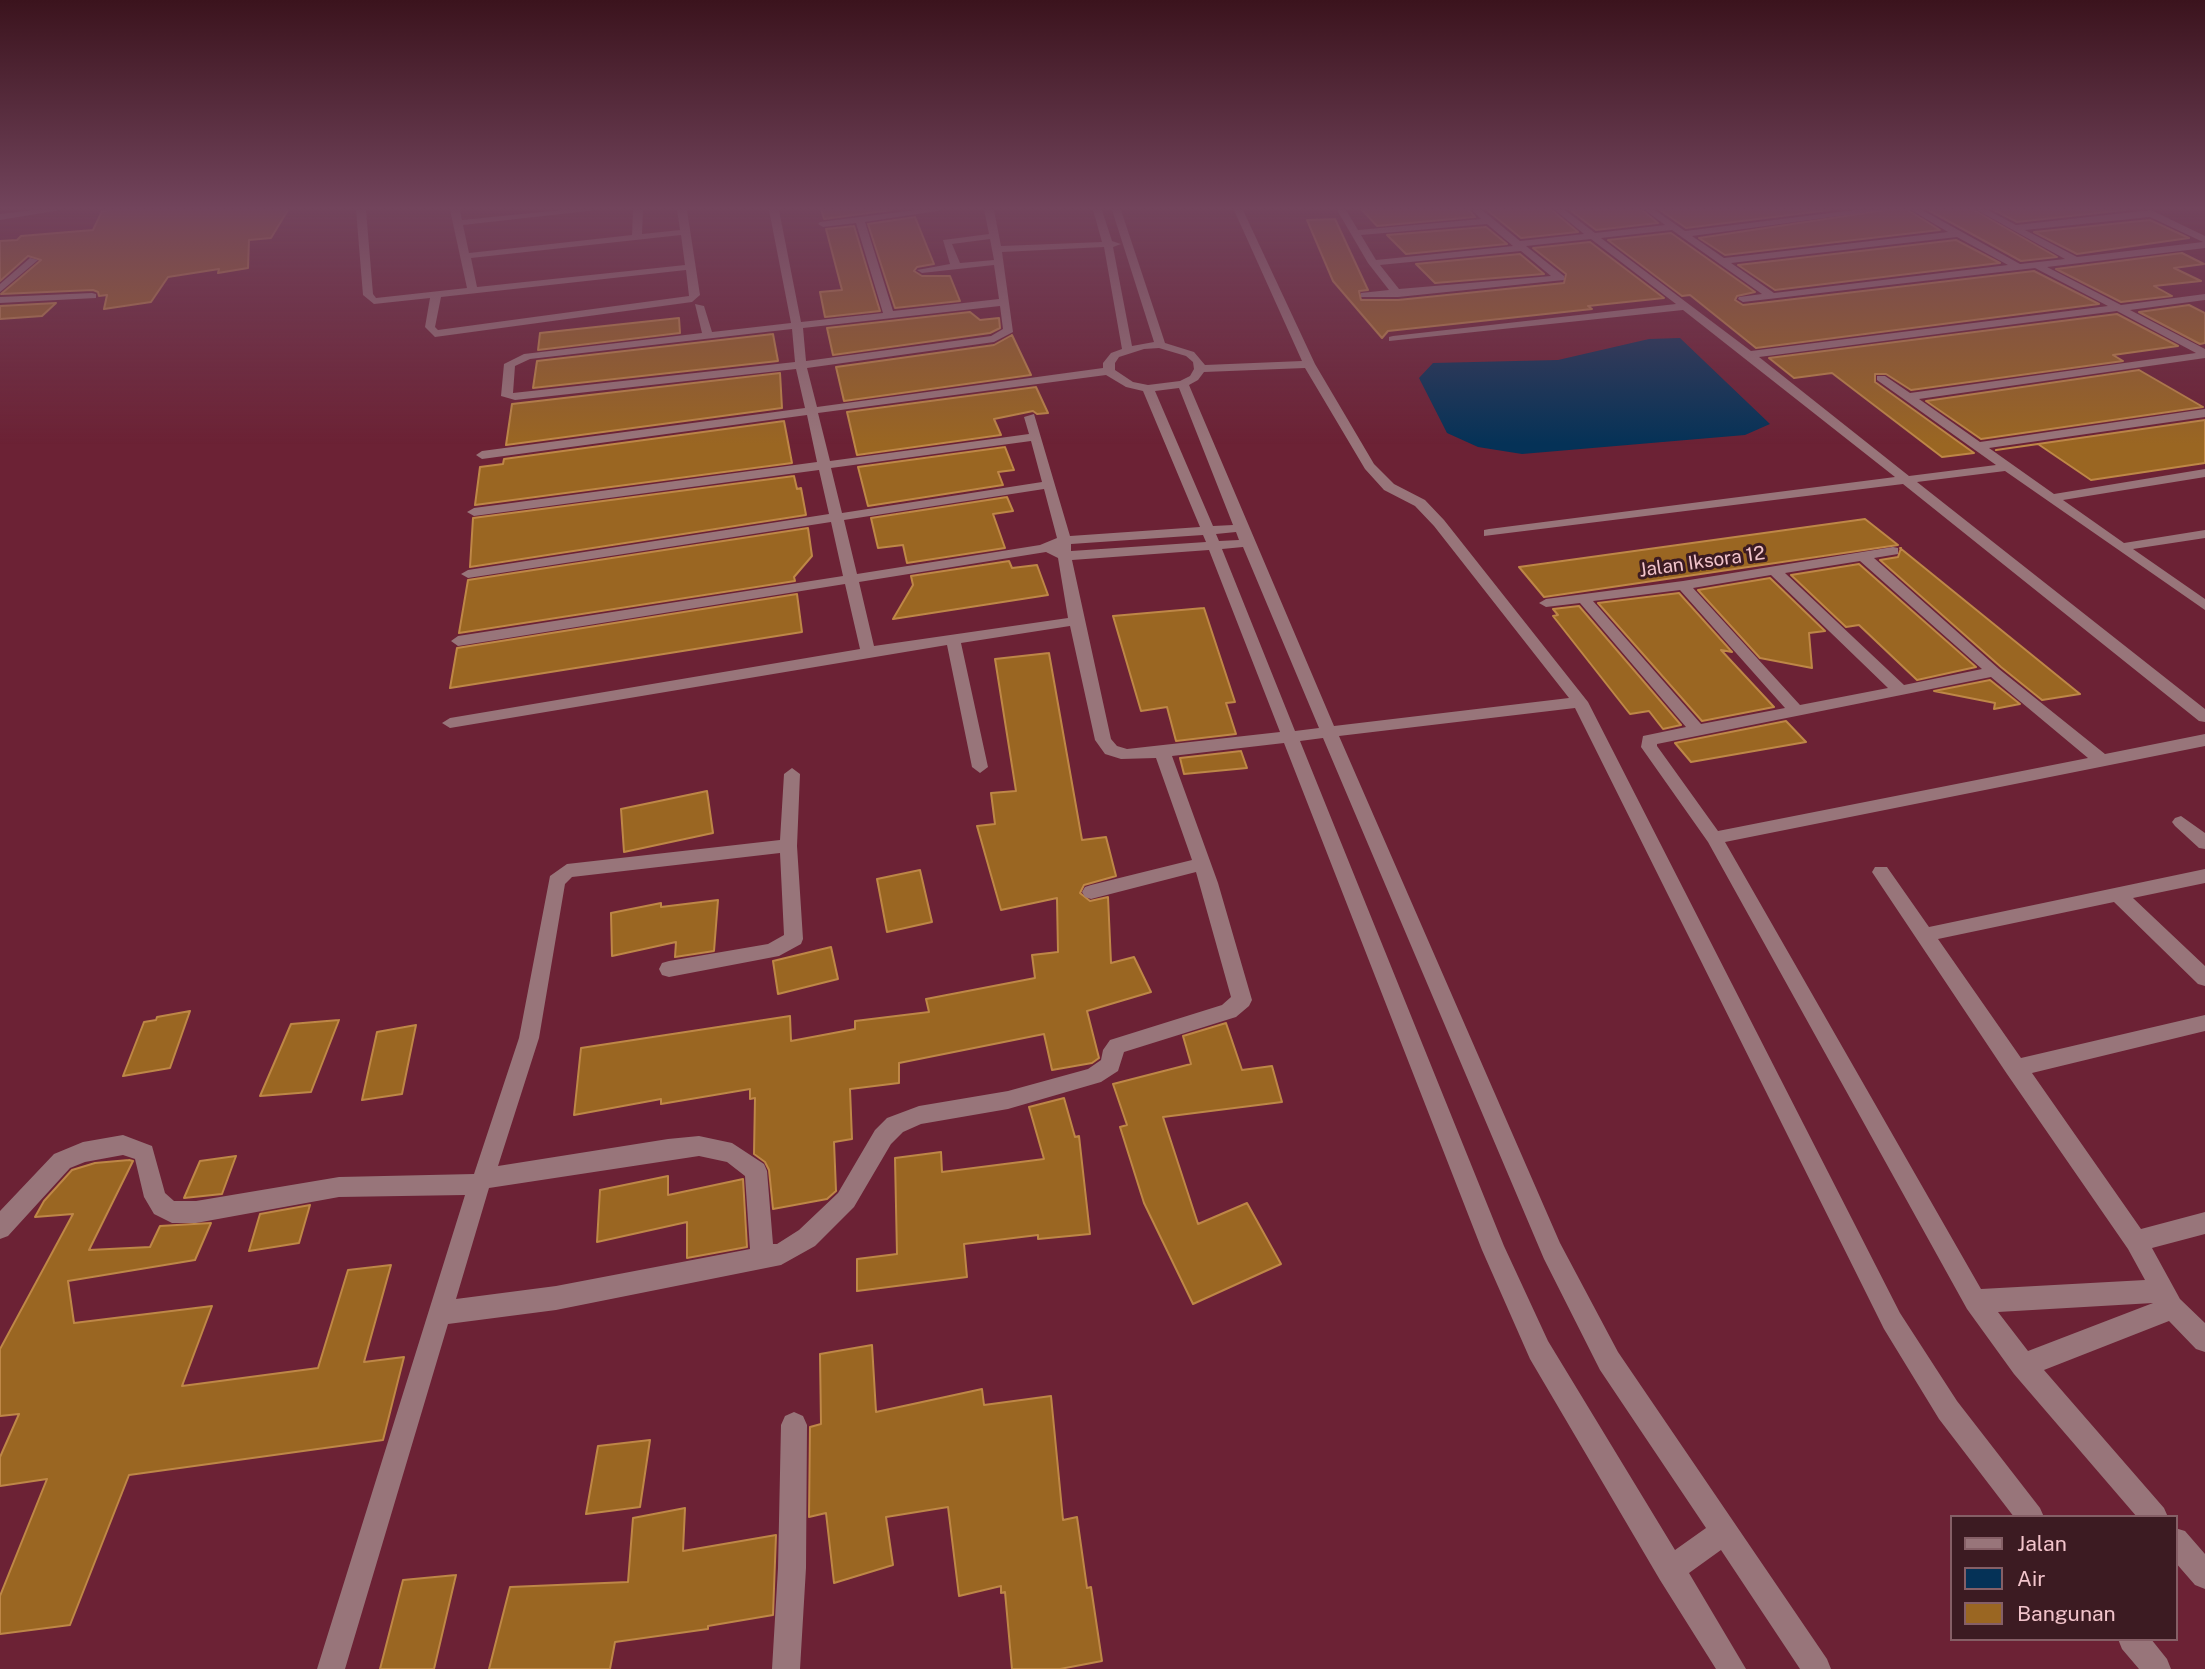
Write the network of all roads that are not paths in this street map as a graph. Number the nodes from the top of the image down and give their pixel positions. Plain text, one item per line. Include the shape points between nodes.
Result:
1 (368, 288) edge
2 (493, 288) edge
3 (694, 288) edge
4 (789, 288) edge
5 (881, 288) edge
6 (1002, 288) edge
7 (1116, 288) edge
8 (1141, 288) edge
9 (1274, 288) edge
10 (1393, 288) edge
11 (1460, 288) edge
12 (1658, 288) edge
13 (1760, 288) edge
14 (1841, 288) edge
15 (2081, 288) edge
16 (2100, 288) edge
17 (473, 290) joint
18 (1398, 294) junction
19 (436, 295) junction
20 (1365, 295) dead end
21 (92, 296) dead end
22 (1772, 296) junction
23 (2205, 297) edge
24 (1742, 299) dead end
25 (0, 300) edge
26 (1004, 302) junction
27 (2133, 305) junction
28 (699, 306) dead end
29 (1682, 307) junction
30 (2118, 307) junction
31 (889, 314) junction
32 (797, 326) junction
33 (708, 336) junction
34 (1393, 339) dead end
35 (2205, 343) edge
36 (1160, 345) junction
37 (1127, 349) junction
38 (2205, 354) edge
39 (1749, 355) junction
40 (1310, 364) junction
41 (801, 365) junction
42 (1200, 369) junction
43 (1109, 371) junction
44 (1881, 378) dead end
45 (1182, 384) junction
46 (1148, 388) junction
47 (1909, 397) junction
48 (813, 412) junction
49 (2205, 413) edge
50 (1030, 418) dead end
51 (1035, 437) junction
52 (1979, 446) junction
53 (482, 455) dead end
54 (826, 464) junction
55 (2006, 467) junction
56 (2205, 473) edge
57 (1906, 481) junction
58 (1047, 485) junction
59 (2053, 498) junction
60 (474, 512) dead end
61 (836, 517) junction
62 (1241, 528) junction
63 (1489, 533) dead end
64 (2205, 534) edge
65 (1210, 538) junction
66 (1064, 540) junction
67 (1248, 543) junction
68 (2122, 547) junction
69 (1043, 549) junction
70 (1893, 551) dead end
71 (1064, 556) junction
72 (1864, 557) junction
73 (1774, 571) junction
74 (468, 573) dead end
75 (850, 579) junction
76 (1683, 585) junction
77 (1583, 598) junction
78 (1546, 603) dead end
79 (2205, 606) edge
80 (1076, 621) junction
81 (953, 639) junction
82 (458, 641) dead end
83 (868, 652) junction
84 (1994, 672) junction
85 (1900, 690) junction
86 (1580, 702) junction
87 (1797, 710) junction
88 (2205, 717) edge
89 (450, 723) dead end
90 (1696, 729) junction
91 (1331, 733) junction
92 (1287, 736) junction
93 (2205, 740) edge
94 (1162, 752) junction
95 (2104, 762) junction
96 (980, 767) dead end
97 (792, 774) dead end
98 (2181, 822) dead end
99 (1714, 838) junction
100 (2205, 843) edge
101 (788, 846) junction
102 (1202, 864) junction
103 (1881, 872) dead end
104 (2205, 876) edge
105 (1091, 892) dead end
106 (2119, 896) junction
107 (1924, 935) junction
108 (669, 970) dead end
109 (2205, 978) edge
110 (2205, 1023) edge
111 (2014, 1068) junction
112 (481, 1181) junction
113 (2205, 1223) edge
114 (0, 1228) edge
115 (2137, 1241) junction
116 (762, 1259) junction
117 (2166, 1299) junction
118 (1975, 1301) junction
119 (439, 1312) junction
120 (2205, 1340) edge
121 (2024, 1365) junction
122 (794, 1424) dead end
123 (2029, 1515) edge
124 (2153, 1515) edge
125 (1724, 1531) junction
126 (2177, 1543) edge
127 (1670, 1570) junction
128 (2205, 1575) edge
129 (2134, 1641) edge
130 (331, 1669) edge
131 (786, 1669) edge
132 (1732, 1669) edge
133 (1817, 1669) edge
134 (2157, 1669) edge

1 - 19 street via 369,299
2 - 17 street
3 - 19 street via 692,299 446,333 431,332
4 - 32 street
5 - 31 street
6 - 26 street
7 - 37 street
8 - 36 street
9 - 40 street
10 - 18 street
11 - 18 street
12 - 29 street
13 - 22 street
14 - 22 street
15 - 30 street
16 - 27 street
17 - 19 street
18 - 20 street
21 - 25 street
22 - 24 street
23 - 27 street
26 - 31 street
26 - 41 street via 1009,330 995,339
27 - 30 street
27 - 35 street
28 - 33 street
29 - 34 street
29 - 39 street
30 - 38 street
30 - 39 street
31 - 32 street
32 - 33 street
32 - 41 street
33 - 41 street via 528,356 510,364 507,396
36 - 37 street
36 - 42 street via 1190,354
37 - 43 street via 1115,355
38 - 47 street
39 - 57 street
40 - 42 street
40 - 86 street via 1369,466 1389,487 1420,503 1439,523
41 - 48 street
42 - 45 street
43 - 46 street via 1130,385
43 - 48 street
44 - 47 street
45 - 46 street
45 - 62 street
46 - 65 street
47 - 52 street
48 - 53 street
48 - 54 street
49 - 52 street
50 - 51 street
51 - 54 street
51 - 58 street
52 - 55 street
54 - 60 street
54 - 61 street
55 - 57 street
55 - 59 street
56 - 59 street
57 - 63 street
57 - 88 street
58 - 61 street
58 - 66 street
59 - 68 street
61 - 74 street
61 - 75 street
62 - 65 street
62 - 67 street
64 - 68 street
65 - 66 street
65 - 67 street
65 - 71 street
65 - 92 street
66 - 69 street
66 - 71 street
67 - 91 street
68 - 79 street
69 - 71 street
69 - 75 street
70 - 72 street, Jalan Iksora 12
71 - 80 street
72 - 73 street, Jalan Iksora 12
72 - 84 street
73 - 76 street, Jalan Iksora 12
73 - 85 street
75 - 82 street
75 - 83 street
76 - 77 street, Jalan Iksora 12
76 - 87 street
77 - 78 street, Jalan Iksora 12
77 - 90 street
80 - 81 street
80 - 94 street via 1103,740 1111,750 1127,755
81 - 83 street
81 - 96 street
83 - 89 street
84 - 85 street
84 - 95 street
85 - 87 street
86 - 91 street
86 - 123 street via 1892,1321 1948,1410
87 - 90 street
90 - 99 street via 1650,740 1649,747
91 - 92 street
91 - 125 street via 1552,1251 1609,1361
92 - 94 street
92 - 127 street via 1494,1251 1539,1350
93 - 95 street
94 - 102 street
95 - 99 street
97 - 101 street
98 - 100 street
99 - 118 street
101 - 108 street via 794,939 772,951
101 - 112 street via 567,871 556,881 529,1038
102 - 105 street
102 - 116 street via 1241,1000 1229,1010 1117,1046 1111,1065 1094,1076 1008,1100 919,1115 895,1125 846,1200 807,1238 781,1254
103 - 107 street
104 - 106 street
106 - 107 street
106 - 109 street
107 - 111 street
110 - 111 street
111 - 115 street
112 - 114 street via 339,1187 196,1212 172,1212 155,1197 144,1153 123,1145 62,1161
112 - 116 street via 668,1149 699,1146 722,1150 756,1171
112 - 119 street
113 - 115 street
115 - 117 street
116 - 119 street via 556,1298
117 - 118 street
117 - 120 street
117 - 121 street via 2114,1332
118 - 121 street
119 - 130 street
121 - 124 street
122 - 131 street
125 - 127 street
125 - 133 street
126 - 128 street
127 - 132 street
129 - 134 street

